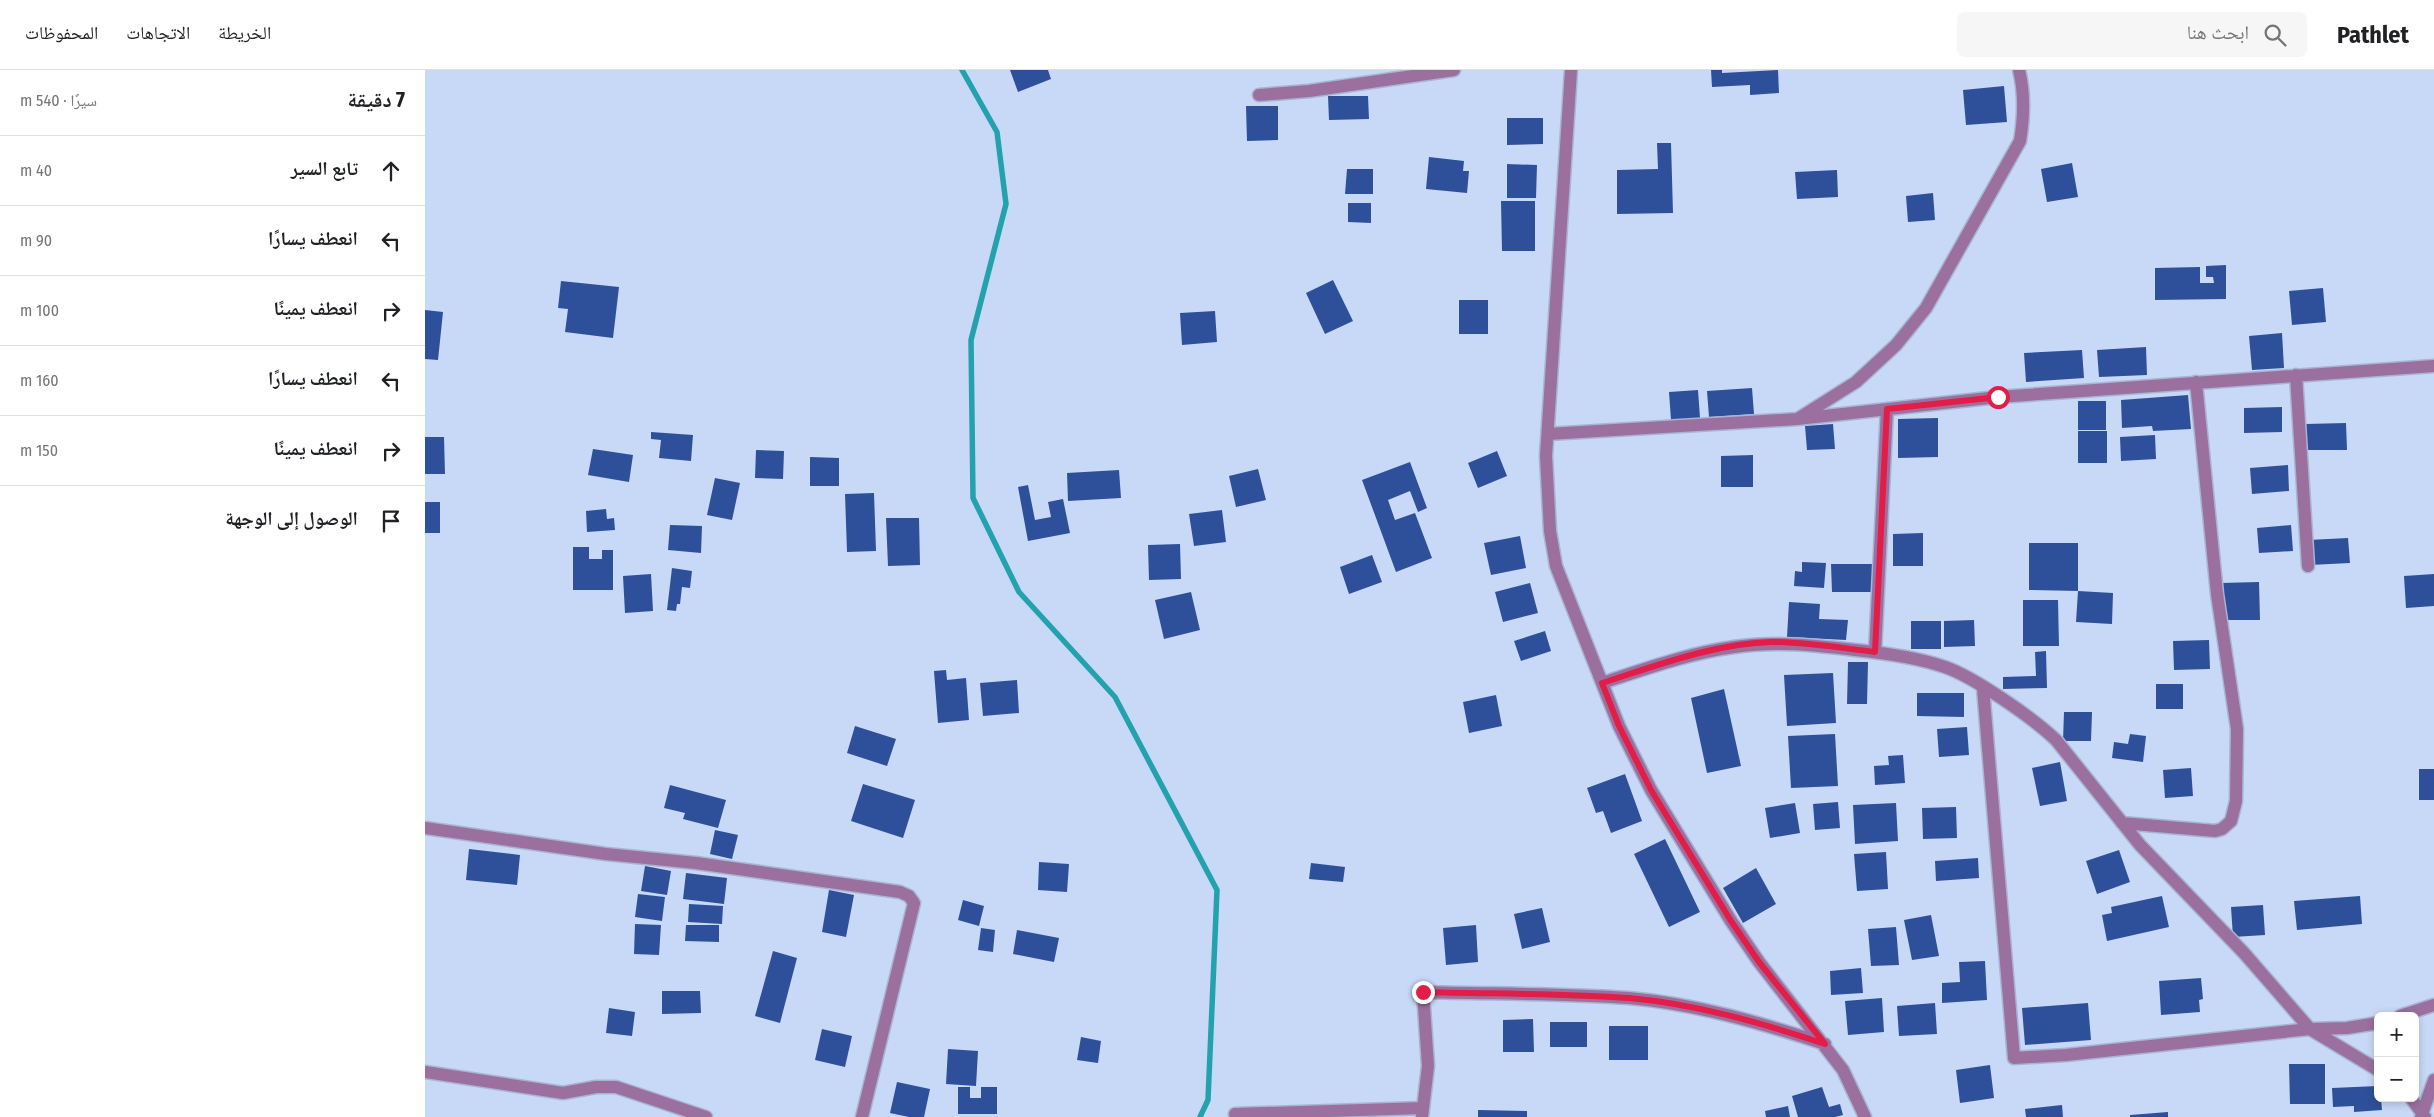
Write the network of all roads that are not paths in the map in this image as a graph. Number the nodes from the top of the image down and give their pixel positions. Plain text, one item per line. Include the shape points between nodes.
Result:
1 (1454, 70) edge
2 (1571, 70) edge
3 (2019, 70) edge
4 (1259, 95) dead end
5 (2434, 366) edge
6 (2296, 375) junction
7 (2196, 382) junction
8 (1887, 409) junction
9 (1797, 420) junction
10 (1548, 434) junction
11 (2308, 566) dead end
12 (1875, 652) junction
13 (1602, 683) junction
14 (1983, 688) junction
15 (2122, 824) junction
16 (425, 828) edge
17 (2434, 1005) edge
18 (2412, 1012) edge
19 (2374, 1024) edge
20 (2310, 1029) junction
21 (1825, 1044) junction
22 (2374, 1068) edge
23 (425, 1072) edge
24 (2434, 1080) edge
25 (2414, 1102) edge
26 (1423, 1112) edge
27 (1235, 1114) dead end
28 (2423, 1115) edge
29 (706, 1117) edge
30 (862, 1117) edge
31 (1865, 1117) edge

1 - 4 street
2 - 10 street
3 - 9 street via 2024,116 2020,141 1926,308 1896,345 1856,382
5 - 6 street
6 - 7 street
6 - 11 street
7 - 8 street
7 - 15 street via 2217,594 2237,729 2236,801 2231,821 2215,831
8 - 9 street
8 - 12 street
9 - 10 street
10 - 13 street via 1550,531 1556,566
12 - 13 street via 1771,642 1666,662
12 - 14 street via 1946,667
13 - 21 street via 1651,790 1731,921 1759,962
14 - 15 street via 2038,724 2056,740
14 - 20 street via 2014,1058
15 - 20 street via 2244,953
16 - 30 street via 606,854 696,863 900,892 909,896 914,903
17 - 18 street
19 - 20 street
20 - 22 street
21 - 26 street via 1724,1015 1629,998 1423,992 1428,1066
21 - 31 street via 1843,1070
23 - 29 street via 563,1093 616,1087
24 - 28 street
25 - 28 street
26 - 27 street

